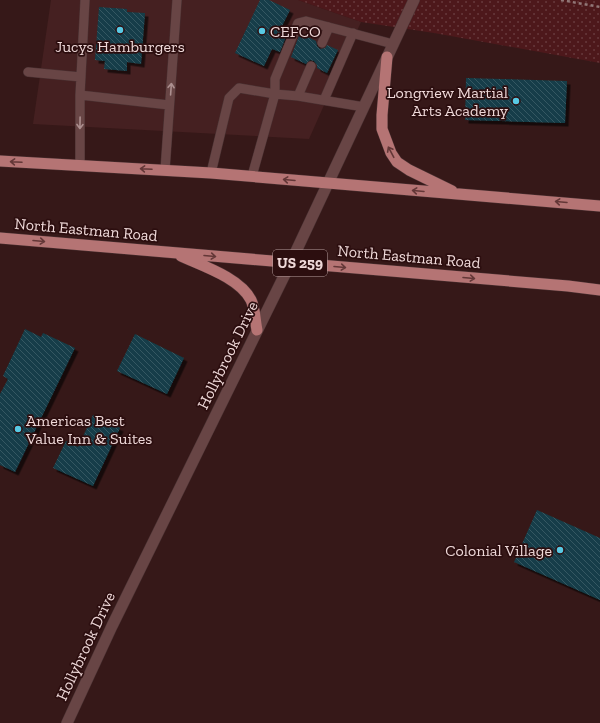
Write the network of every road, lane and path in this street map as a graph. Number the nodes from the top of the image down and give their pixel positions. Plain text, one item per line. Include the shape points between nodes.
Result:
1 (85, 0) edge
2 (177, 0) edge
3 (414, 0) edge
4 (561, 0) edge
5 (600, 7) edge
6 (329, 27) junction
7 (353, 34) junction
8 (322, 43) dead end
9 (393, 44) junction
10 (387, 57) junction
11 (311, 66) dead end
12 (28, 72) dead end
13 (81, 77) junction
14 (275, 94) junction
15 (80, 95) junction
16 (298, 96) junction
17 (324, 100) junction
18 (169, 105) junction
19 (364, 107) junction
20 (0, 161) edge
21 (80, 166) junction
22 (165, 170) junction
23 (211, 173) junction
24 (252, 176) junction
25 (328, 184) junction
26 (458, 194) junction
27 (600, 206) edge
28 (0, 238) edge
29 (176, 253) junction
30 (290, 262) junction
31 (600, 290) edge
32 (257, 330) junction
33 (67, 723) edge

1 - 13 lane
18 -> 2 lane
3 - 9 street, Hollybrook Drive
4 - 5 path
6 - 7 lane
6 - 8 lane
6 - 14 lane via 306,21 298,23 275,79
7 - 9 lane
7 - 17 lane
9 - 10 street, Hollybrook Drive
10 - 19 street, Hollybrook Drive
26 -> 10 main road via 409,170 397,162 391,153 382,129
11 - 16 lane
12 - 13 lane
13 - 15 lane
14 - 16 lane
14 - 23 lane via 239,88 229,98
14 - 24 lane
15 - 18 lane
15 -> 21 lane
16 - 17 lane
17 - 19 lane
18 - 22 lane
19 - 25 street, Hollybrook Drive
21 -> 20 main road
22 -> 21 main road
22 - 23 main road
23 - 24 main road
25 -> 24 main road
26 -> 25 main road
25 - 30 street, Hollybrook Drive
27 -> 26 main road
28 -> 29 main road, North Eastman Road / US 259
29 -> 30 main road, North Eastman Road / US 259
29 - 32 main road via 238,285 251,301
30 -> 31 main road, North Eastman Road / US 259
30 - 32 street, Hollybrook Drive
32 - 33 street, Hollybrook Drive

